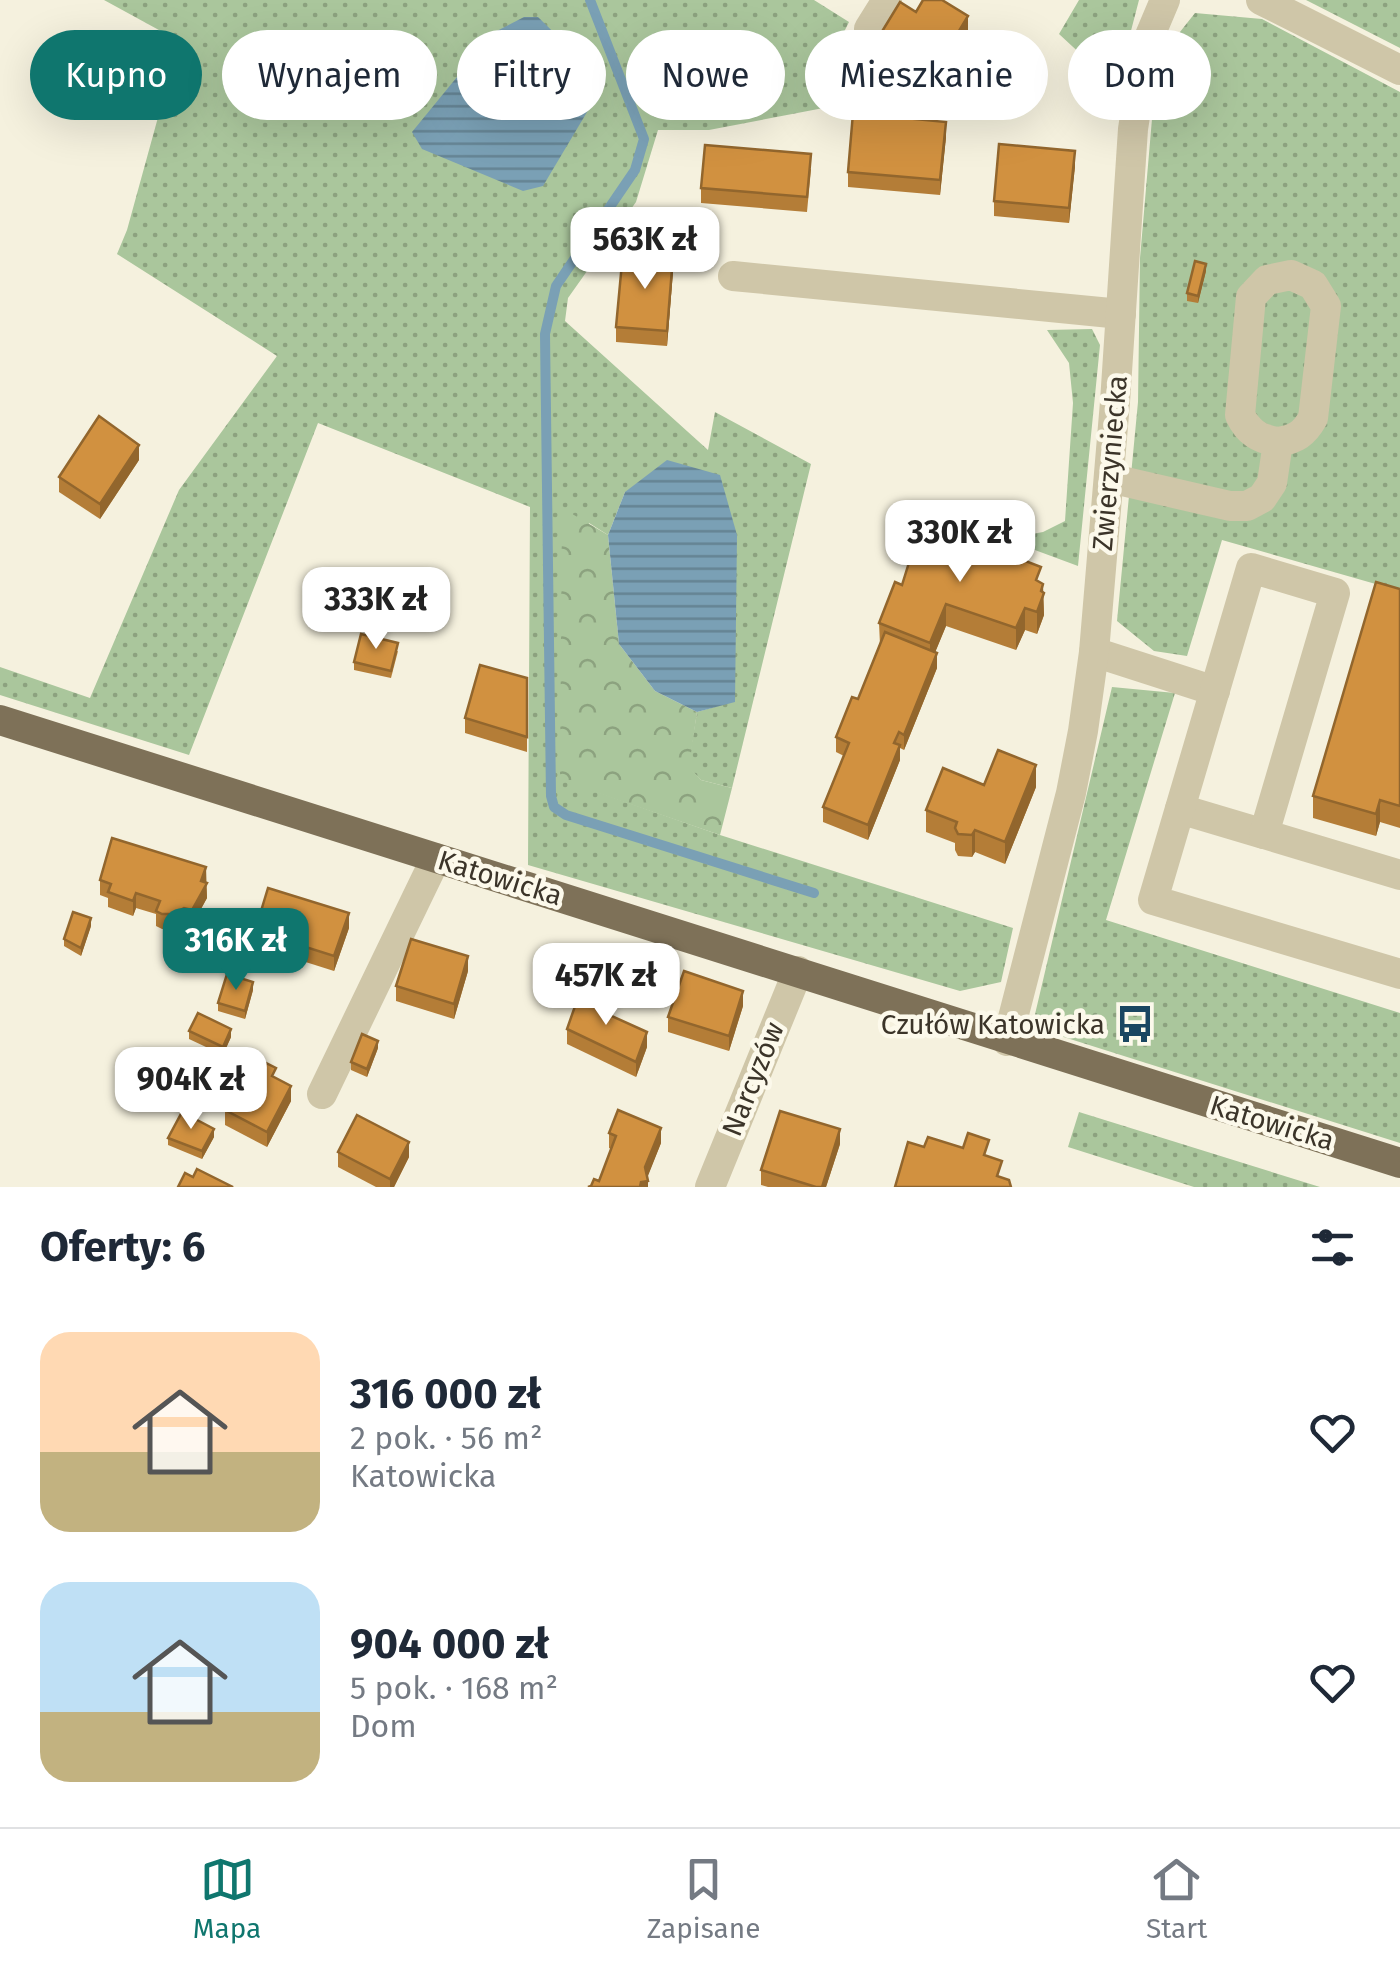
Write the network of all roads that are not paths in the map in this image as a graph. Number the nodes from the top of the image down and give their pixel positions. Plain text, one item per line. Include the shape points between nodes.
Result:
1 (888, 0) edge
2 (1165, 0) edge
3 (1261, 0) edge
4 (870, 29) dead end
5 (1400, 70) edge
6 (733, 276) dead end
7 (1121, 314) junction
8 (1278, 442) junction
9 (1109, 478) junction
10 (1094, 652) junction
11 (1214, 692) junction
12 (0, 720) edge
13 (1180, 809) junction
14 (1264, 834) junction
15 (436, 858) junction
16 (1400, 874) edge
17 (798, 972) junction
18 (1400, 974) edge
19 (1007, 1040) junction
20 (322, 1094) dead end
21 (1400, 1164) edge
22 (710, 1187) edge

1 - 4 street
2 - 7 street, Zwierzyniecka via 1146,45 1133,130
3 - 5 street
6 - 7 street
7 - 9 street, Zwierzyniecka
8 - 8 street via 1293,440 1313,418 1326,306 1313,285 1290,275 1267,280 1251,297 1240,415 1252,433
8 - 9 street via 1272,483 1246,506
9 - 10 street, Zwierzyniecka
10 - 11 street
10 - 19 street, Zwierzyniecka via 1071,793
11 - 13 street
11 - 14 street via 1251,568 1335,593
12 - 15 main road, Katowicka
13 - 14 street
13 - 18 street via 1153,900
14 - 16 street
15 - 17 main road, Katowicka
15 - 20 street
17 - 19 main road, Katowicka
17 - 22 street, Narcyzów
19 - 21 main road, Katowicka

